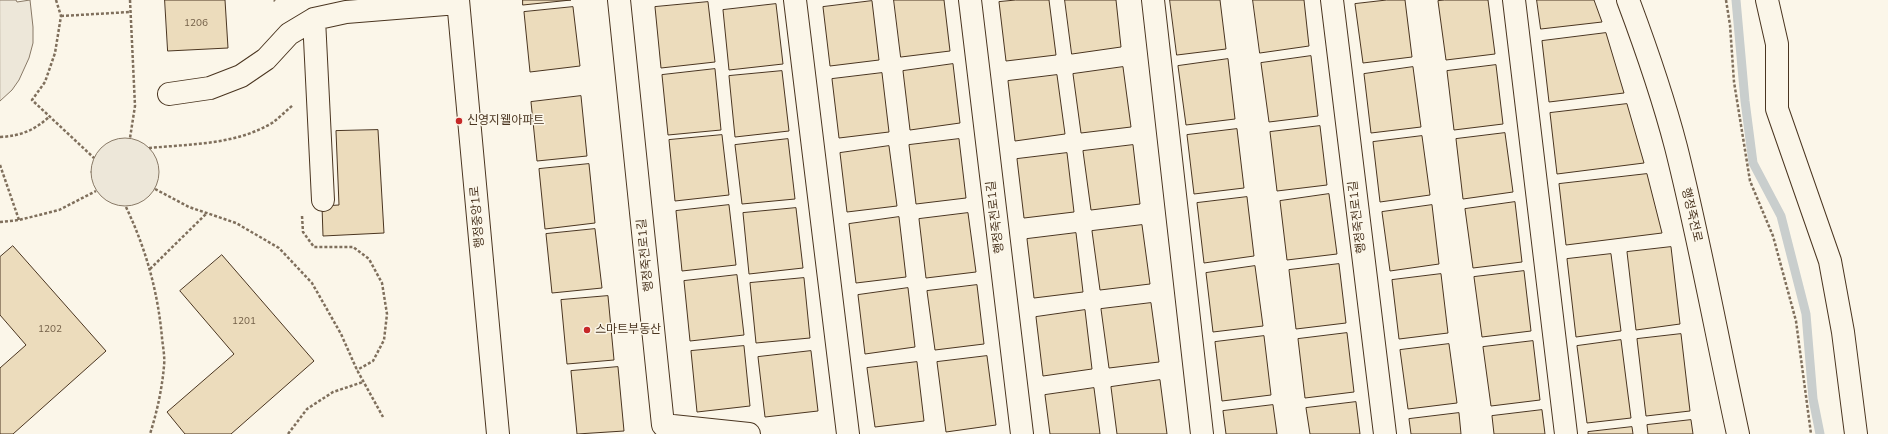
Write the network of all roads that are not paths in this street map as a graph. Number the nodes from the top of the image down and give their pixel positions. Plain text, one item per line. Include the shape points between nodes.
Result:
1 (619, 0) edge
2 (795, 0) edge
3 (970, 0) edge
4 (1153, 0) edge
5 (1332, 0) edge
6 (1514, 0) edge
7 (1628, 0) edge
8 (1767, 0) edge
9 (458, 1) edge
10 (314, 19) junction
11 (169, 94) dead end
12 (323, 200) road end
13 (498, 434) edge
14 (749, 434) edge
15 (848, 434) edge
16 (1022, 434) edge
17 (1202, 434) edge
18 (1385, 434) edge
19 (1566, 434) edge
20 (1738, 434) edge
21 (1856, 434) edge

1 - 14 street, 행정죽전로1길 via 663,425
2 - 15 street
3 - 16 street, 행정죽전로1길
4 - 17 street
5 - 18 street, 행정죽전로1길
6 - 19 street
7 - 20 street, 행정죽전로 via 1643,40 1675,146
8 - 21 street via 1777,44 1777,109 1830,261 1843,332
9 - 10 street via 346,12
9 - 13 street, 행정중앙1로
10 - 11 street via 289,34 266,59 241,76 210,88
10 - 12 street

